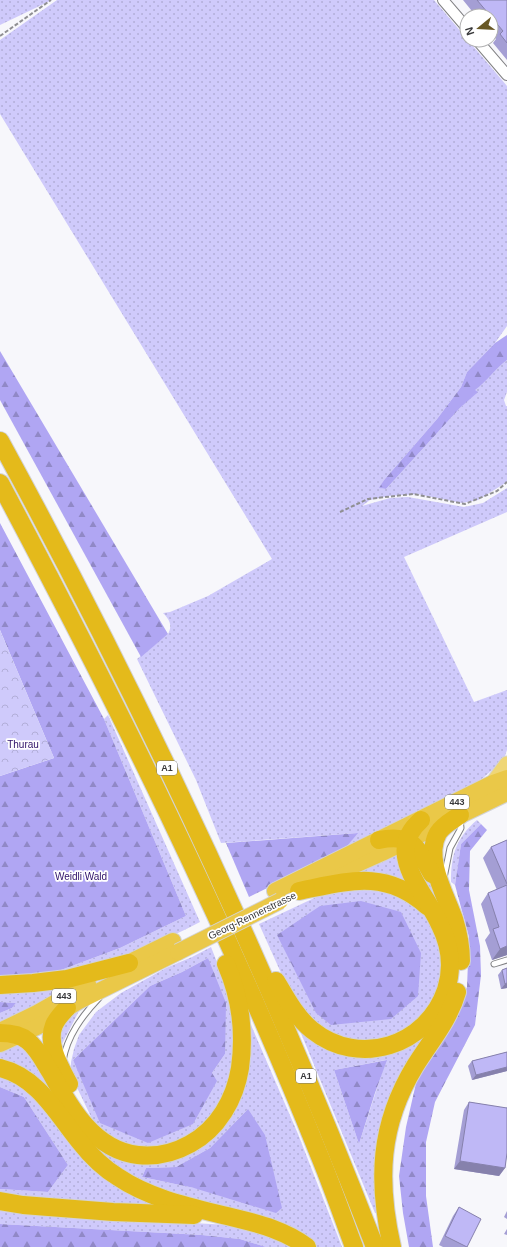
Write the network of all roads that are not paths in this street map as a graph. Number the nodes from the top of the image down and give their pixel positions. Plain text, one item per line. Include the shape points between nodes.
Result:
1 (443, 0) edge
2 (459, 19) edge
3 (484, 48) edge
4 (507, 75) edge
5 (0, 441) edge
6 (0, 483) edge
7 (501, 775) edge
8 (507, 793) edge
9 (483, 804) junction
10 (507, 804) edge
11 (460, 816) junction
12 (421, 820) junction
13 (379, 840) junction
14 (407, 840) junction
15 (203, 888) junction
16 (299, 891) junction
17 (443, 891) junction
18 (277, 896) junction
19 (232, 906) junction
20 (435, 914) junction
21 (175, 946) junction
22 (507, 960) edge
23 (129, 963) junction
24 (494, 964) dead end
25 (0, 985) edge
26 (109, 986) junction
27 (67, 1008) junction
28 (0, 1032) edge
29 (19, 1035) junction
30 (0, 1044) edge
31 (0, 1068) edge
32 (62, 1070) junction
33 (85, 1124) junction
34 (0, 1201) edge
35 (235, 1218) junction
36 (307, 1247) edge
37 (354, 1247) edge
38 (375, 1247) edge
39 (392, 1247) edge

1 - 2 street
3 - 4 street
5 - 19 highway, A1 via 126,684
6 - 15 highway, A1 via 133,740
7 - 12 highway, Georg-Rennerstrasse / 443
8 - 9 highway, Georg-Rennerstrasse
9 - 10 highway via 496,807
9 - 11 highway, Georg-Rennerstrasse / 443
11 - 14 highway, Georg-Rennerstrasse / 443
11 - 17 highway via 439,832 433,849 433,858
12 - 13 highway, Georg-Rennerstrasse
12 - 14 highway via 411,830
13 - 14 highway
13 - 18 highway, Georg-Rennerstrasse / 443
14 - 16 highway, Georg-Rennerstrasse / 443
14 - 17 highway via 419,851
14 - 20 highway via 405,852 408,868
15 - 33 highway via 204,912 227,966 240,1015 241,1063 229,1103 216,1123 198,1139 184,1148 163,1154 139,1155 120,1150 98,1138
15 - 37 highway, A1 via 318,1152
16 - 18 highway, Georg-Rennerstrasse / 443
16 - 20 highway via 363,880 386,883 415,896
17 - 39 highway via 458,937 462,962 460,982 450,1010 396,1102 390,1122 383,1185
18 - 21 highway, Georg-Rennerstrasse / 443, bridge
19 - 20 highway via 276,982 302,1020 328,1040 361,1049 386,1046 408,1037 425,1024 439,1005 449,978 450,958 444,933
19 - 38 highway, A1 via 310,1084
21 - 23 highway, Georg-Rennerstrasse / 443
21 - 26 highway, Georg-Rennerstrasse / 443
22 - 24 lane
23 - 25 highway via 67,979
23 - 28 highway, Georg-Rennerstrasse / 443
26 - 27 highway, Georg-Rennerstrasse / 443
26 - 32 lane via 74,1029 66,1049
27 - 29 highway, Georg-Rennerstrasse / 443
27 - 32 highway via 59,1016 52,1031 54,1050
28 - 29 highway
29 - 30 highway, Georg-Rennerstrasse / 443
29 - 33 highway via 37,1050 75,1114
31 - 35 highway via 18,1074 34,1085 89,1153 125,1182 172,1202
32 - 33 highway via 82,1109
34 - 35 highway via 113,1212
35 - 36 highway via 283,1232

